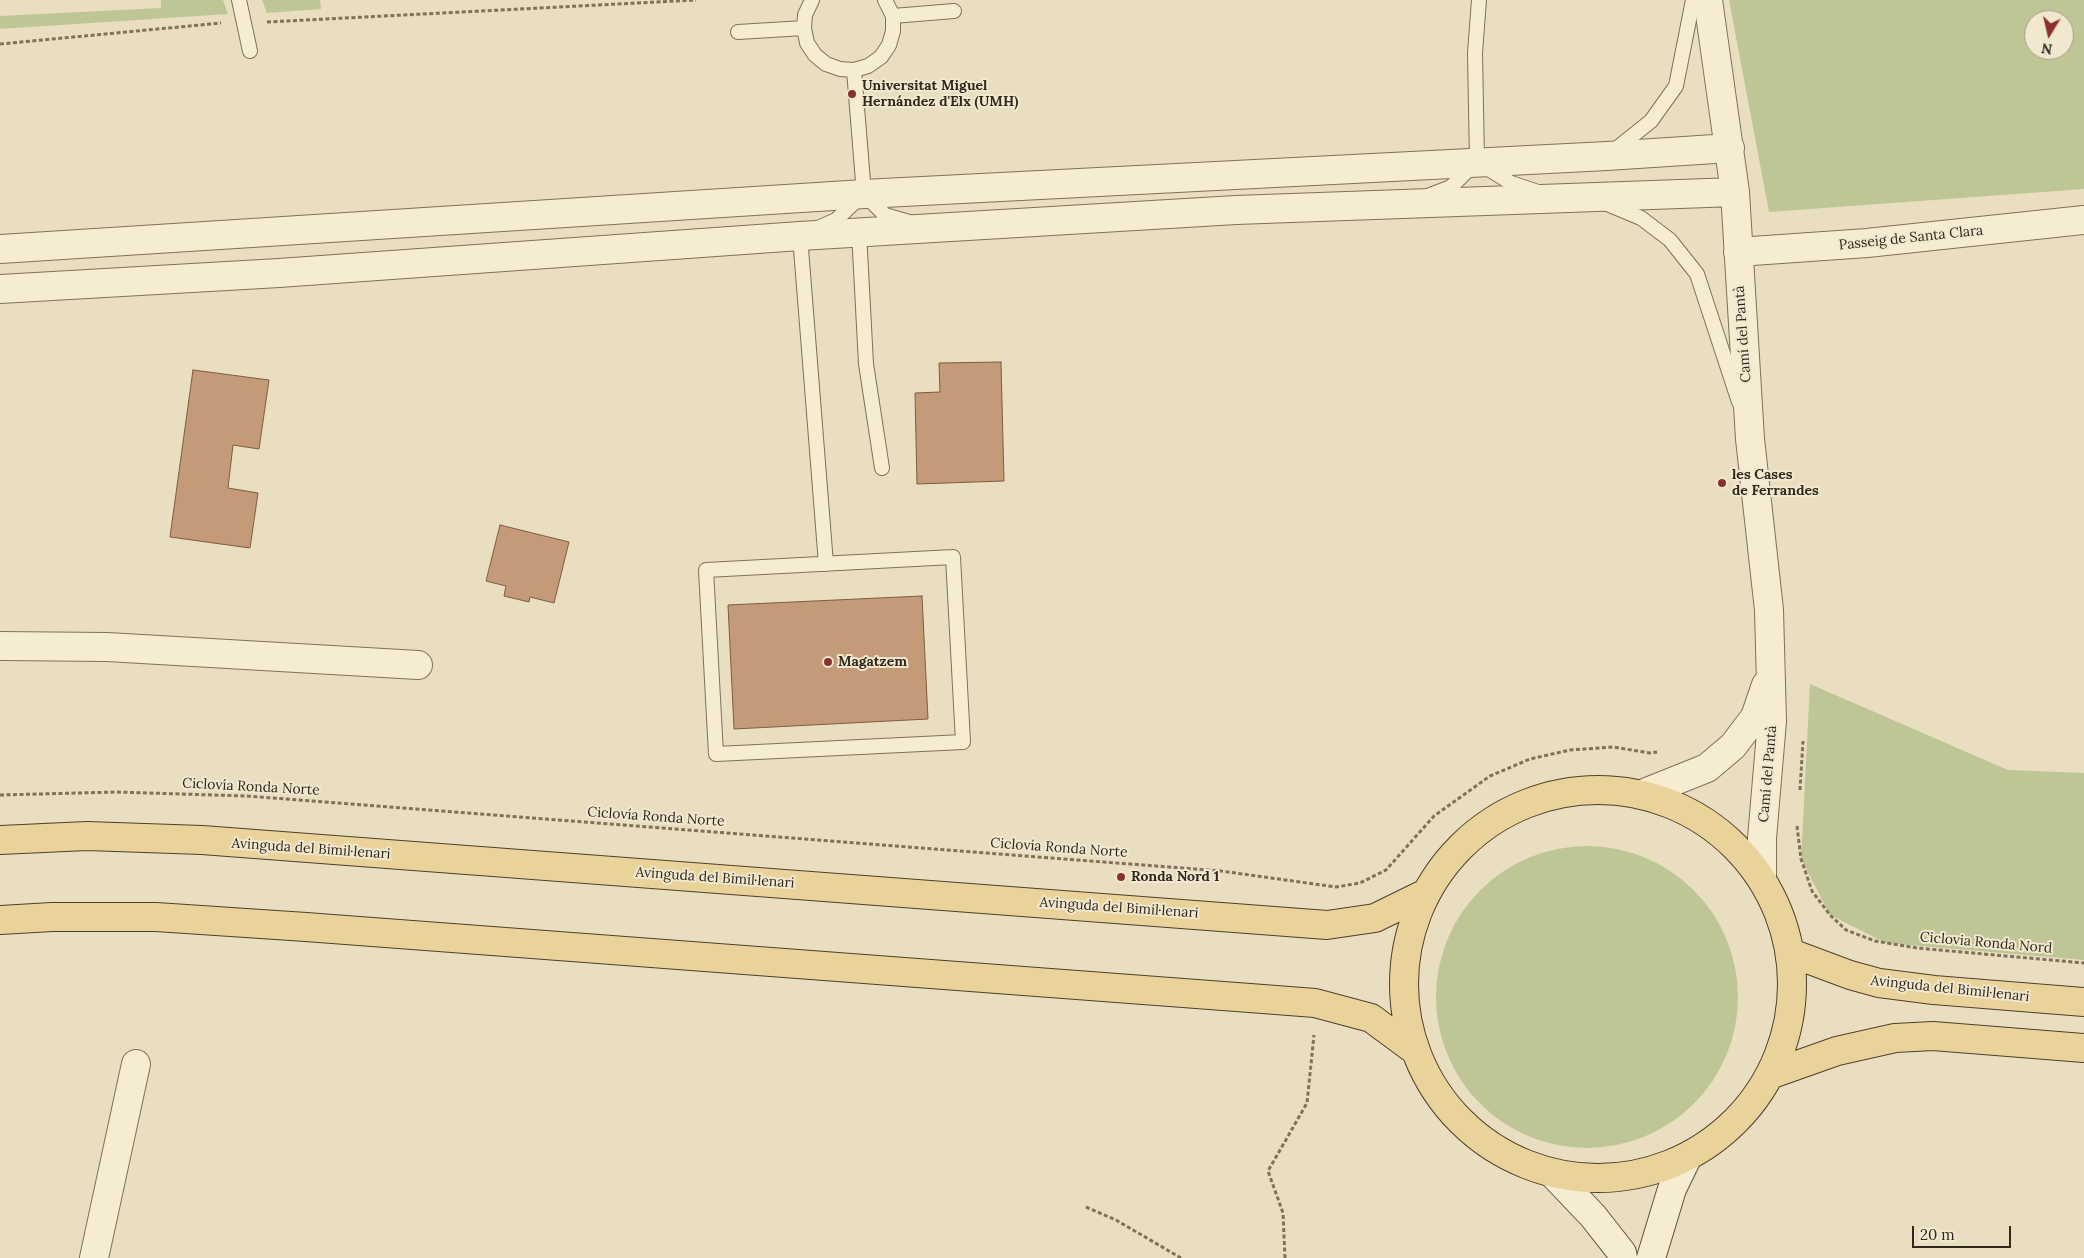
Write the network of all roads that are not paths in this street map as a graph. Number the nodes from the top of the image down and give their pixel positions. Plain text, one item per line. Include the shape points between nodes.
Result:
1 (238, 0) edge
2 (812, 0) edge
3 (885, 0) edge
4 (1479, 0) edge
5 (1693, 0) edge
6 (1708, 0) edge
7 (954, 11) dead end
8 (893, 16) junction
9 (804, 28) junction
10 (738, 32) dead end
11 (250, 51) dead end
12 (854, 70) junction
13 (1730, 148) junction
14 (1607, 156) junction
15 (1476, 161) junction
16 (1735, 192) junction
17 (864, 194) junction
18 (1570, 199) junction
19 (1406, 204) junction
20 (2084, 220) edge
21 (927, 228) junction
22 (859, 232) junction
23 (800, 236) junction
24 (0, 249) edge
25 (1738, 252) junction
26 (0, 289) edge
27 (1750, 439) junction
28 (882, 468) dead end
29 (826, 564) junction
30 (0, 646) edge
31 (418, 665) dead end
32 (1772, 670) junction
33 (1642, 794) junction
34 (0, 840) edge
35 (1762, 879) junction
36 (1424, 894) junction
37 (0, 920) edge
38 (1791, 953) junction
39 (2084, 1002) edge
40 (2084, 1048) edge
41 (1413, 1049) junction
42 (136, 1064) dead end
43 (1772, 1074) junction
44 (1687, 1158) junction
45 (1553, 1174) junction
46 (94, 1258) edge
47 (1623, 1258) edge
48 (1651, 1258) edge

1 - 11 lane
2 - 9 lane via 805,15
3 - 8 lane
4 - 15 lane via 1475,53
5 - 14 lane via 1676,86 1650,121
6 - 13 street, Camí del Pantà
7 - 8 lane
8 - 12 lane via 889,45 881,58
9 - 10 lane
9 - 12 lane via 807,43 815,55 826,64
12 - 17 lane
13 - 14 street
13 - 16 street, Camí del Pantà
14 - 15 street
15 - 17 street
15 - 18 lane via 1511,183
15 - 19 lane via 1451,187
16 - 18 street
16 - 25 street, Camí del Pantà
17 - 21 lane via 885,214
17 - 23 lane via 836,220
17 - 24 street
18 - 19 street
18 - 27 lane via 1607,204 1641,218 1670,240 1697,274
19 - 21 street via 1236,210
20 - 25 street, Passeig de Santa Clara via 1867,243
21 - 22 street
22 - 23 street
22 - 28 lane via 866,364
23 - 26 street
23 - 29 lane
25 - 27 street, Camí del Pantà
27 - 32 street, Camí del Pantà via 1768,601
29 - 29 lane via 952,557 962,742 716,754 706,570
30 - 31 street via 108,647
32 - 33 street, Camí del Pantà via 1755,717 1733,746 1707,768
32 - 35 street, Camí del Pantà
33 - 35 main road via 1682,809 1710,825 1747,857
33 - 36 main road via 1575,790 1506,812 1462,844 1438,871
34 - 36 main road, Avinguda del Bimil·lenari via 87,836 202,840 1327,925 1375,918
35 - 38 main road via 1780,913
36 - 41 main road via 1413,920 1403,960 1403,1004
37 - 41 main road via 156,918 306,927 1263,998 1336,1007 1371,1018
38 - 39 main road, Avinguda del Bimil·lenari via 1879,983
38 - 43 main road via 1791,1014
40 - 43 main road via 1933,1036 1895,1038 1837,1051
41 - 45 main road via 1435,1093 1471,1132 1515,1161
42 - 46 street
43 - 44 main road via 1748,1109
44 - 45 main road via 1632,1176 1578,1178
44 - 48 street via 1672,1189
45 - 47 street via 1593,1216

